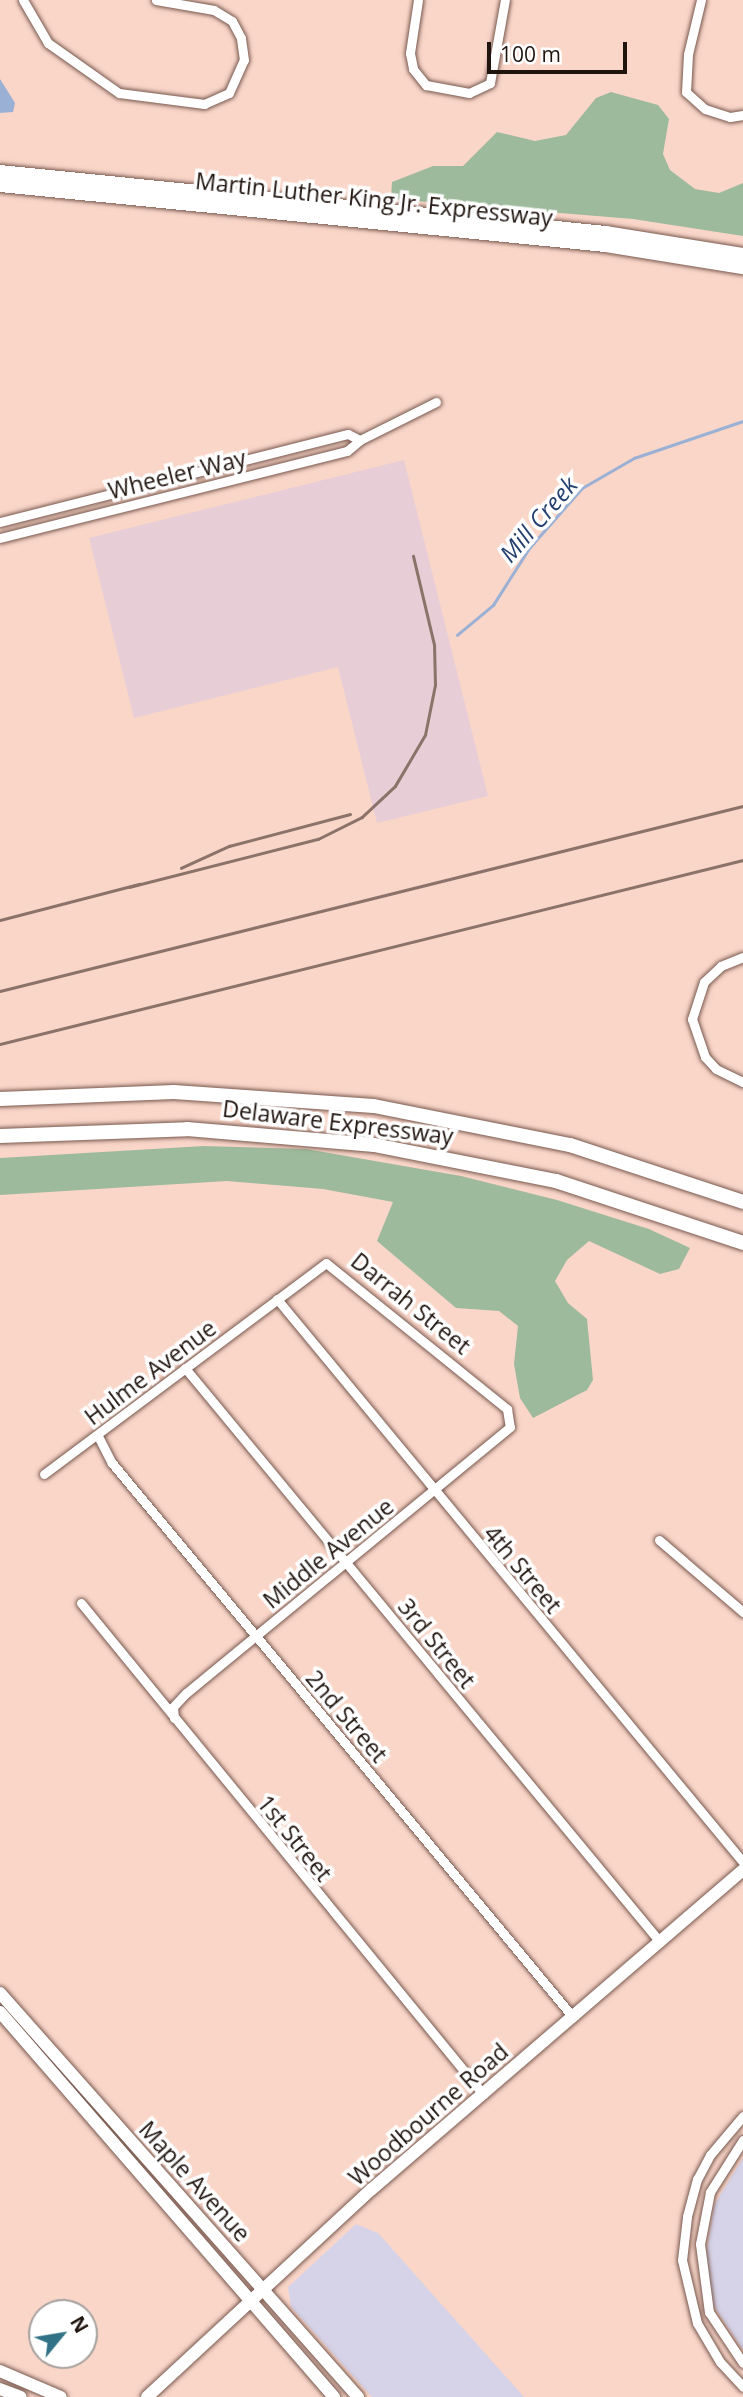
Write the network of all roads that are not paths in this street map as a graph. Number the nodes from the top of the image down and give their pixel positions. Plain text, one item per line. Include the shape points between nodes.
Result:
1 (23, 0) edge
2 (156, 0) edge
3 (418, 0) edge
4 (505, 0) edge
5 (701, 0) edge
6 (743, 115) edge
7 (0, 173) edge
8 (0, 184) edge
9 (743, 254) edge
10 (743, 267) edge
11 (436, 402) dead end
12 (360, 440) junction
13 (0, 522) edge
14 (0, 538) edge
15 (743, 957) edge
16 (743, 1083) edge
17 (0, 1099) edge
18 (0, 1136) edge
19 (743, 1202) edge
20 (743, 1242) edge
21 (277, 1299) junction
22 (185, 1368) junction
23 (511, 1419) joint
24 (98, 1436) junction
25 (44, 1474) dead end
26 (434, 1491) junction
27 (659, 1540) dead end
28 (346, 1563) junction
29 (81, 1603) dead end
30 (743, 1612) edge
31 (257, 1636) junction
32 (174, 1718) junction
33 (743, 1862) edge
34 (743, 1870) edge
35 (660, 1942) junction
36 (0, 1993) edge
37 (0, 2012) edge
38 (573, 2017) junction
39 (483, 2094) junction
40 (743, 2116) edge
41 (743, 2140) edge
42 (263, 2290) junction
43 (251, 2303) junction
44 (743, 2363) edge
45 (0, 2371) edge
46 (743, 2387) edge
47 (0, 2389) edge
48 (21, 2397) edge
49 (61, 2397) edge
50 (147, 2397) edge
51 (334, 2397) edge
52 (358, 2397) edge

1 - 2 street via 48,43 119,93 204,104 229,93 244,60 241,38 232,21 214,10
3 - 4 street via 410,53 413,69 426,85 469,93 490,83
5 - 6 street via 688,54 686,92 705,109 730,117
7 - 9 highway, Martin Luther King Jr. Expressway via 606,233
8 - 10 highway, Martin Luther King Jr. Expressway via 605,245
11 - 12 street, Wheeler Way
12 - 13 street, Wheeler Way via 348,434
12 - 14 street, Wheeler Way via 347,451
15 - 16 street via 721,966 704,982 692,1018 705,1057 716,1069
17 - 19 highway, Delaware Expressway via 174,1092 289,1097 374,1107 570,1145
18 - 20 highway, Delaware Expressway via 187,1129 374,1145 556,1181
21 - 22 street, Hulme Avenue
21 - 23 street, Darrah Street via 329,1263 500,1401
21 - 26 street, 4th Street
22 - 24 street, Hulme Avenue
22 - 28 street, 3rd Street
23 - 26 street, Middle Avenue via 510,1427
24 - 25 street, Hulme Avenue
24 - 31 street, 2nd Street via 112,1463
26 - 28 street, Middle Avenue
26 - 33 street, 4th Street
27 - 30 street
28 - 31 street, Middle Avenue
28 - 35 street, 3rd Street
29 - 32 street, 1st Street
31 - 32 street, Middle Avenue via 186,1693 173,1707
31 - 38 street, 2nd Street
32 - 39 street, 1st Street
34 - 35 main road, Woodbourne Road
35 - 38 main road, Woodbourne Road
36 - 42 main road, Maple Avenue
37 - 43 main road, Maple Avenue
38 - 39 main road, Woodbourne Road
39 - 42 main road, Woodbourne Road
40 - 46 street via 710,2155 697,2179 682,2260 690,2304 702,2332
41 - 44 street via 710,2192 700,2261 709,2312
42 - 43 main road, Woodbourne Road
42 - 52 main road, Maple Avenue
43 - 50 main road, Woodbourne Road
43 - 51 main road, Maple Avenue
45 - 49 main road
47 - 48 main road

